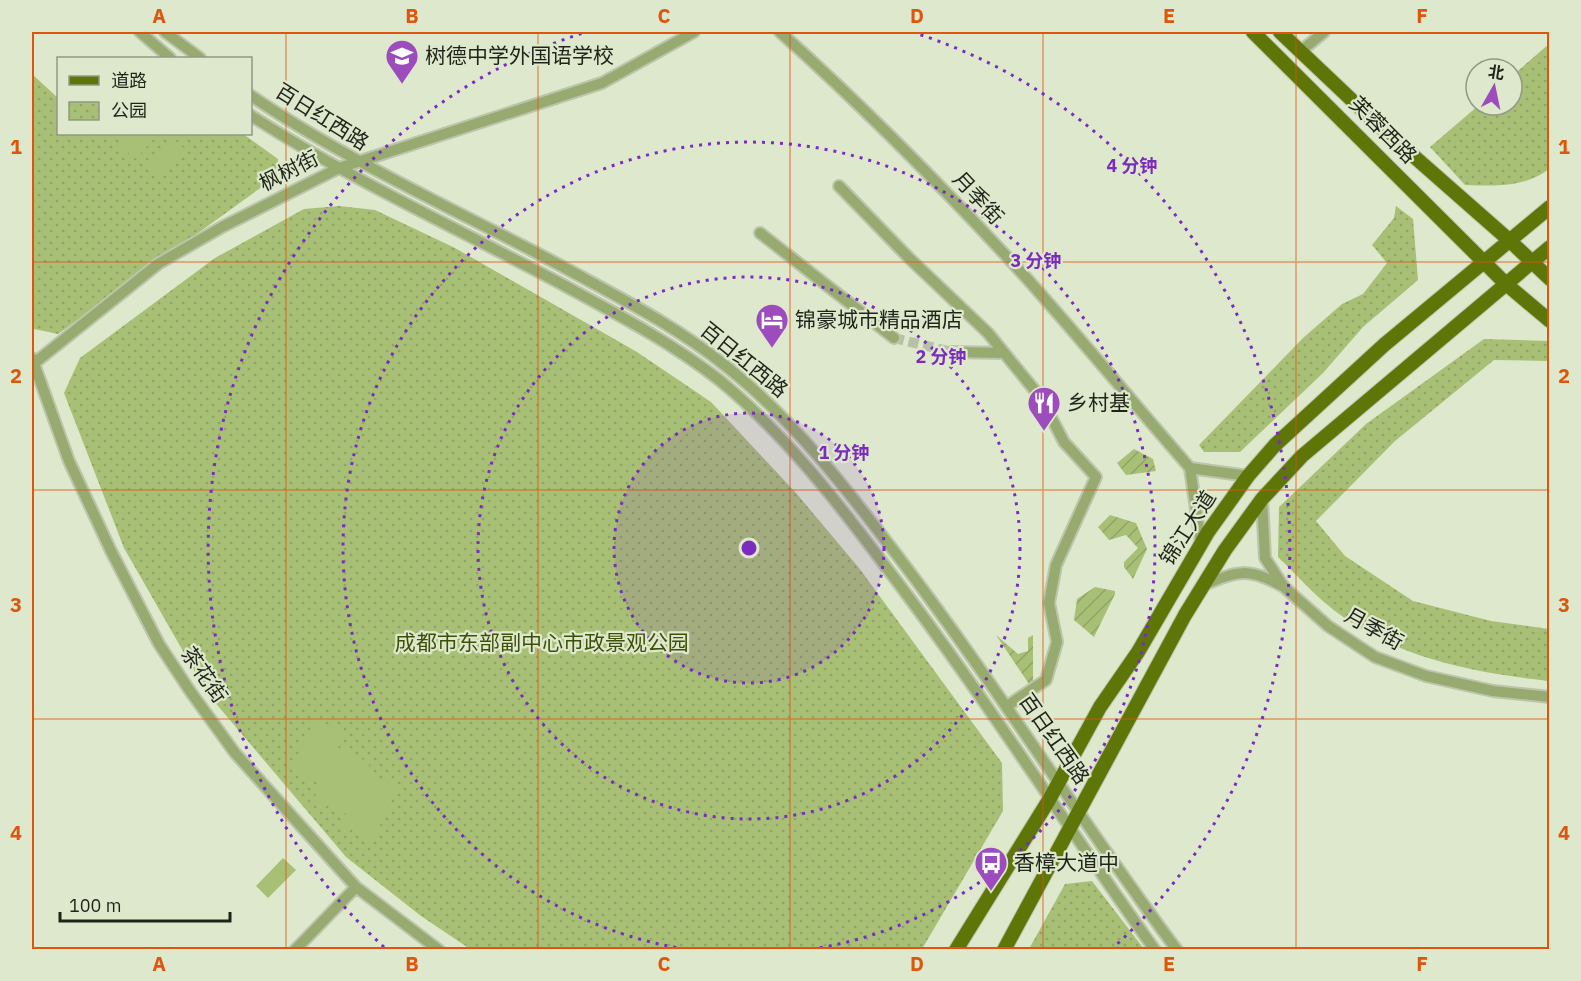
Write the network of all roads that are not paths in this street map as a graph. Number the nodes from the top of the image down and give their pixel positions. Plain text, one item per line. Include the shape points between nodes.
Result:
1 (141, 32) edge
2 (165, 32) edge
3 (694, 32) edge
4 (780, 32) edge
5 (1253, 32) edge
6 (1280, 32) edge
7 (1323, 32) edge
8 (1301, 51) junction
9 (170, 57) edge
10 (199, 57) edge
11 (252, 96) edge
12 (252, 116) edge
13 (357, 163) junction
14 (339, 168) junction
15 (839, 186) dead end
16 (1550, 207) edge
17 (760, 233) dead end
18 (1509, 240) junction
19 (1550, 247) edge
20 (1484, 260) junction
21 (1532, 262) junction
22 (1550, 279) edge
23 (1506, 284) junction
24 (1550, 321) edge
25 (894, 338) tunnel mouth
26 (952, 352) tunnel mouth
27 (1004, 353) junction
28 (32, 362) edge
29 (1190, 468) junction
30 (1248, 476) junction
31 (1262, 500) junction
32 (1201, 544) junction
33 (1204, 585) junction
34 (1284, 587) junction
35 (1550, 697) edge
36 (1006, 706) junction
37 (1059, 781) junction
38 (1049, 800) junction
39 (1079, 809) junction
40 (1069, 830) junction
41 (356, 886) junction
42 (295, 950) edge
43 (439, 950) edge
44 (956, 950) edge
45 (1004, 950) edge
46 (1155, 950) edge
47 (1177, 950) edge

1 - 9 street
2 - 10 street
3 - 13 street, 枫树街 via 602,83
4 - 29 street, 月季街 via 938,183
5 - 20 main road, 芙蓉西路
6 - 8 main road, 芙蓉西路
7 - 8 street
8 - 18 main road, 芙蓉西路
11 - 13 street, 百日红西路
12 - 14 street, 百日红西路
13 - 14 street, 枫树街
13 - 36 street, 百日红西路 via 434,199 622,299 726,366 769,403 860,506 958,635
14 - 28 street, 枫树街 via 158,264
14 - 38 street, 百日红西路 via 615,312 700,367 758,414 848,516 945,644
15 - 27 street
16 - 18 main road, 锦江大道
17 - 25 street
18 - 20 main road, 锦江大道
18 - 21 main road, 芙蓉西路
19 - 21 main road, 锦江大道
20 - 23 main road, 芙蓉西路
20 - 30 main road, 锦江大道 via 1384,345 1275,445
21 - 22 main road, 芙蓉西路
21 - 23 main road, 锦江大道
23 - 24 main road, 芙蓉西路
23 - 31 main road, 锦江大道 via 1302,456
26 - 27 street
27 - 36 street via 1041,398 1064,442 1096,477 1056,565 1049,603 1056,642 1046,680
28 - 41 street, 茶花街 via 69,461 159,644 235,753
29 - 30 street
29 - 32 street
30 - 32 main road, 锦江大道
31 - 33 main road, 锦江大道
31 - 34 street, 月季街 via 1265,558
32 - 37 main road, 锦江大道 via 1138,652 1100,706
33 - 34 street via 1244,572 1261,574
33 - 39 main road, 锦江大道
34 - 35 street, 月季街 via 1328,626 1376,657 1426,676 1493,691
36 - 37 street, 百日红西路
37 - 38 main road, 锦江大道
37 - 39 street, 百日红西路
38 - 40 street, 百日红西路
38 - 44 main road, 锦江大道
39 - 40 main road, 锦江大道
39 - 47 street, 百日红西路
40 - 45 main road, 锦江大道
40 - 46 street, 百日红西路
41 - 42 street
41 - 43 street, 茶花街

